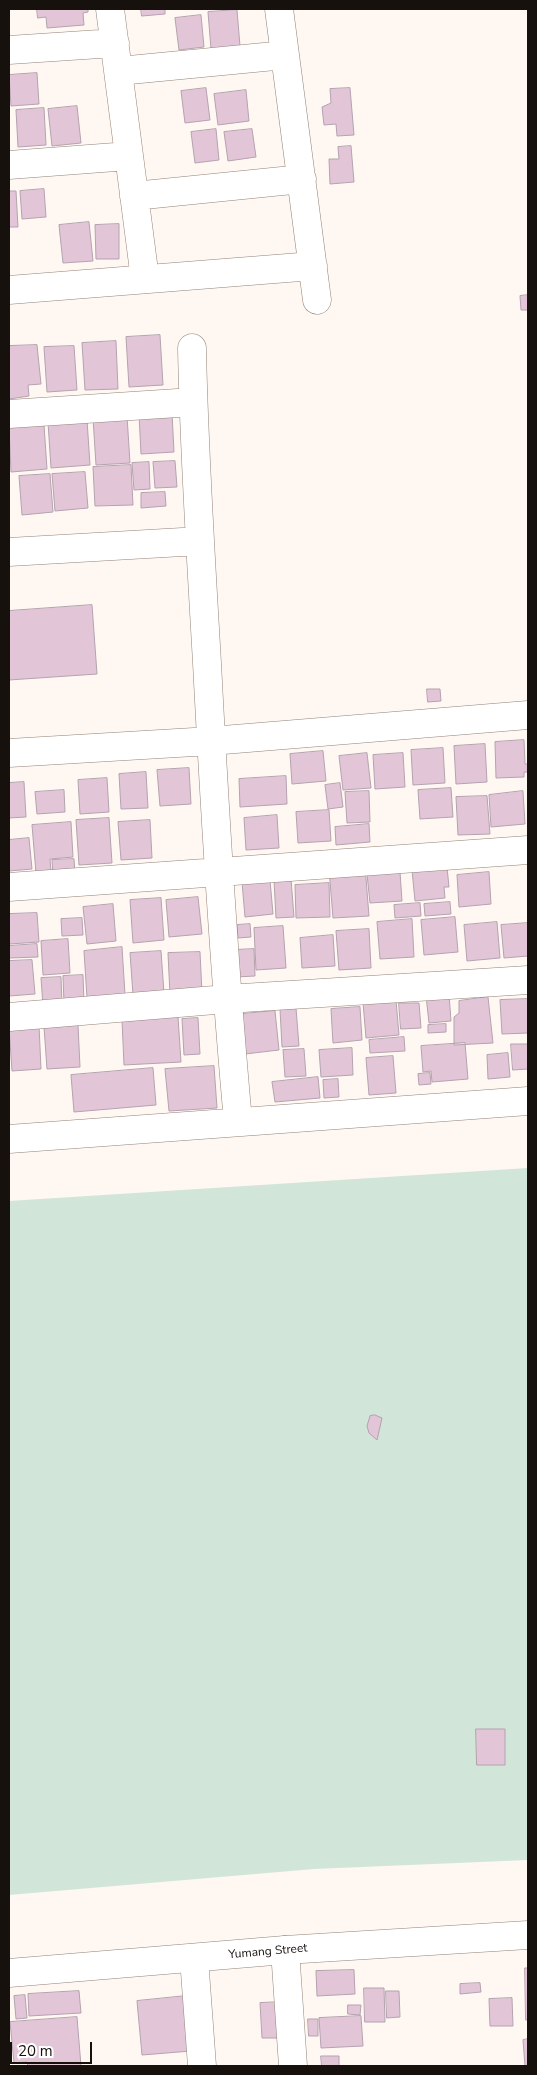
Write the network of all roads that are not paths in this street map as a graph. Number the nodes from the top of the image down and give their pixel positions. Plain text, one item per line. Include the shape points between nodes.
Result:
1 (110, 9) edge
2 (279, 9) edge
3 (115, 43) junction
4 (9, 50) edge
5 (285, 55) junction
6 (119, 72) junction
7 (129, 156) junction
8 (9, 165) edge
9 (302, 179) junction
10 (134, 196) junction
11 (313, 266) junction
12 (145, 279) junction
13 (9, 290) edge
14 (317, 300) dead end
15 (192, 348) dead end
16 (193, 402) junction
17 (9, 414) edge
18 (200, 541) junction
19 (9, 552) edge
20 (528, 715) edge
21 (211, 741) junction
22 (9, 753) edge
23 (528, 850) edge
24 (219, 874) junction
25 (9, 887) edge
26 (528, 980) edge
27 (227, 999) junction
28 (9, 1017) edge
29 (528, 1101) edge
30 (238, 1122) junction
31 (9, 1139) edge
32 (528, 1935) edge
33 (284, 1950) junction
34 (194, 1958) junction
35 (9, 1973) edge
36 (202, 2066) edge
37 (293, 2066) edge

1 - 3 street
2 - 5 street
3 - 4 street
3 - 6 street
5 - 6 street
5 - 9 street
6 - 7 street
7 - 8 street
7 - 10 street
9 - 10 street
9 - 11 street
10 - 12 street
11 - 12 street
11 - 14 street
12 - 13 street
15 - 16 street
16 - 17 street
16 - 18 street
18 - 19 street
18 - 21 street
20 - 21 street
21 - 22 street
21 - 24 street
23 - 24 street
24 - 25 street
24 - 27 street
26 - 27 street
27 - 28 street
27 - 30 street
29 - 30 street
30 - 31 street
32 - 33 street, Yumang Street
33 - 34 street, Yumang Street
33 - 37 street
34 - 35 street, Yumang Street
34 - 36 street

